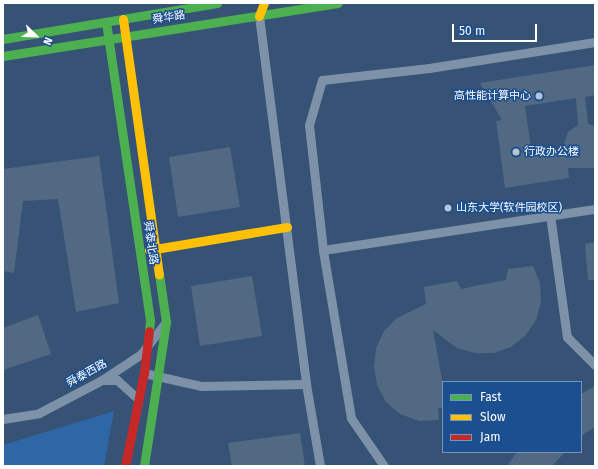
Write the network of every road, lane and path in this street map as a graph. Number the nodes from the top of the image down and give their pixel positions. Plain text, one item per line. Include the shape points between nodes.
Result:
1 (217, 3) edge
2 (264, 3) edge
3 (338, 3) edge
4 (259, 16) junction
5 (123, 19) junction
6 (106, 22) junction
7 (125, 37) junction
8 (3, 39) edge
9 (109, 39) junction
10 (595, 42) edge
11 (3, 56) edge
12 (595, 209) edge
13 (550, 215) junction
14 (287, 227) junction
15 (156, 249) junction
16 (323, 250) junction
17 (140, 251) junction
18 (166, 322) junction
19 (147, 347) junction
20 (595, 365) edge
21 (144, 374) junction
22 (159, 377) junction
23 (102, 380) junction
24 (306, 384) junction
25 (138, 403) junction
26 (3, 419) edge
27 (126, 466) edge
28 (144, 466) edge
29 (320, 466) edge
30 (384, 466) edge

1 - 5 main road, 舜华路
2 - 4 main road
3 - 4 main road, 舜华路
4 - 7 main road, 舜华路
4 - 14 street
5 - 6 main road, 舜华路
5 - 7 main road
6 - 8 main road, 舜华路
6 - 9 main road, 舜泰北路
7 - 9 main road, 舜华路
7 - 15 main road
9 - 11 main road, 舜华路
9 - 17 main road, 舜泰北路
10 - 16 street via 429,68 322,80 310,125
12 - 13 street
13 - 16 street
13 - 20 street via 567,337
14 - 15 main road
14 - 24 street
15 - 17 main road
15 - 18 main road
16 - 30 street via 351,418
17 - 19 main road, 舜泰北路 via 150,321
18 - 19 street, 舜泰西路
18 - 22 main road
19 - 21 main road, 舜泰北路
19 - 23 street, 舜泰西路
21 - 22 street
21 - 25 main road, 舜泰北路
22 - 24 street via 201,386
22 - 28 main road
23 - 25 street via 117,380 138,399
23 - 26 street, 舜泰西路 via 39,413
24 - 29 street
25 - 27 main road, 舜泰北路

